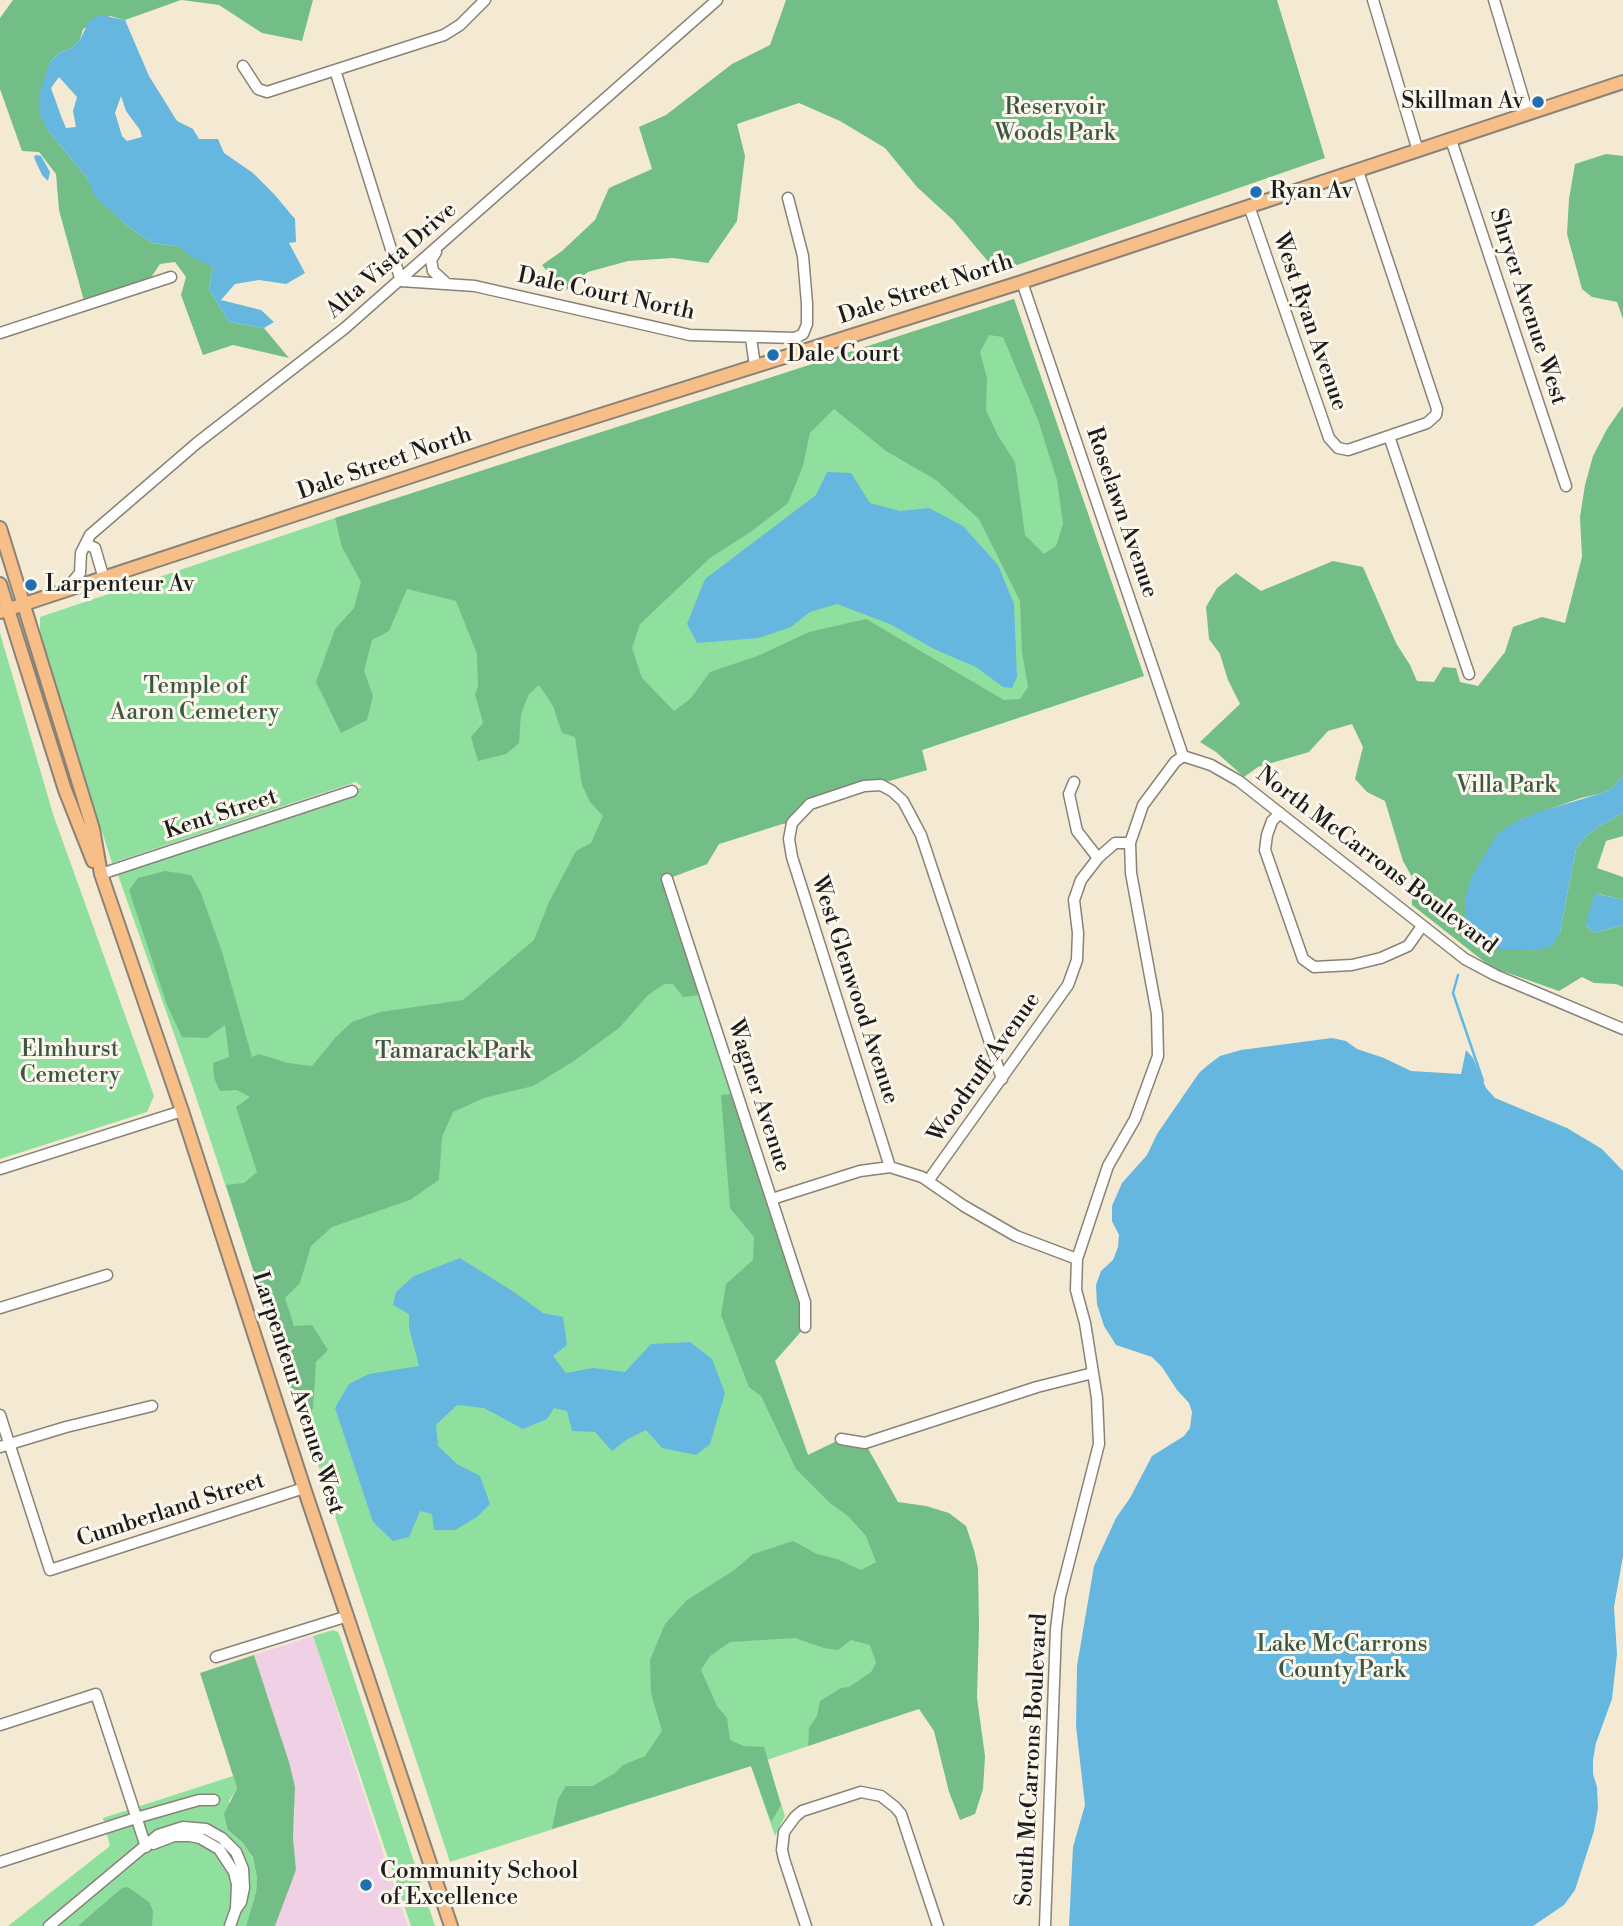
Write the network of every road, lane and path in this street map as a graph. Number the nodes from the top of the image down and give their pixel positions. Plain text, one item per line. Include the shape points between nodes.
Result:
1 (485, 0) edge
2 (717, 0) edge
3 (1373, 0) edge
4 (1494, 0) edge
5 (243, 66) dead end
6 (335, 70) junction
7 (1623, 82) edge
8 (1528, 114) junction
9 (1451, 140) junction
10 (1418, 151) junction
11 (1358, 171) junction
12 (788, 198) dead end
13 (1249, 206) junction
14 (439, 247) junction
15 (171, 277) dead end
16 (401, 281) junction
17 (1022, 282) junction
18 (446, 283) junction
19 (0, 333) edge
20 (751, 338) junction
21 (755, 366) junction
22 (1390, 436) junction
23 (1566, 486) dead end
24 (0, 528) edge
25 (86, 544) junction
26 (104, 579) junction
27 (0, 584) edge
28 (64, 592) junction
29 (24, 605) junction
30 (4, 611) edge
31 (1469, 674) dead end
32 (1183, 756) junction
33 (1074, 782) dead end
34 (352, 791) dead end
35 (1280, 813) junction
36 (1130, 843) junction
37 (1098, 858) junction
38 (100, 874) junction
39 (667, 879) dead end
40 (1422, 926) junction
41 (1623, 1029) edge
42 (1002, 1079) junction
43 (182, 1111) junction
44 (890, 1167) junction
45 (0, 1169) edge
46 (928, 1181) junction
47 (772, 1199) junction
48 (1077, 1259) junction
49 (107, 1275) dead end
50 (0, 1308) edge
51 (804, 1327) dead end
52 (1093, 1373) junction
53 (152, 1406) dead end
54 (0, 1415) edge
55 (841, 1439) dead end
56 (5, 1446) edge
57 (304, 1488) junction
58 (348, 1616) junction
59 (216, 1657) dead end
60 (0, 1725) edge
61 (214, 1800) dead end
62 (135, 1818) junction
63 (146, 1847) junction
64 (0, 1862) edge
65 (50, 1926) edge
66 (230, 1926) edge
67 (452, 1926) edge
68 (806, 1926) edge
69 (939, 1926) edge
70 (1045, 1926) edge

1 - 6 street via 444,35
2 - 14 street, Alta Vista Drive
3 - 10 street
4 - 8 street
5 - 6 street via 258,89 267,92
6 - 16 street
7 - 8 main road, Dale Street North
8 - 9 main road, Dale Street North
9 - 10 main road, Dale Street North
9 - 23 street, Shryer Avenue West
10 - 11 main road, Dale Street North
11 - 13 main road, Dale Street North
11 - 22 street via 1437,404 1436,415 1427,423
12 - 20 street, Dale Court North via 806,280 807,324 795,338
13 - 17 main road, Dale Street North
13 - 22 street, West Ryan Avenue via 1329,438 1338,448 1348,450
14 - 16 street, Alta Vista Drive
14 - 18 street via 431,260 433,271
15 - 19 street
16 - 18 street, Dale Court North
16 - 25 street, Alta Vista Drive via 197,443 90,535
17 - 21 main road, Dale Street North
17 - 32 street, Roselawn Avenue
18 - 20 street, Dale Court North via 690,335
20 - 21 street
21 - 26 main road, Dale Street North
22 - 31 street
24 - 29 main road, Larpenteur Avenue West
25 - 26 street via 95,548
25 - 28 street, Alta Vista Drive via 80,553 80,573
26 - 28 main road, Dale Street North
27 - 30 main road, Larpenteur Avenue West
28 - 29 main road, Dale Street North
29 - 30 main road, Dale Street North
29 - 38 main road, Larpenteur Avenue West via 93,829
30 - 38 main road, Larpenteur Avenue West via 65,790
32 - 35 street, North McCarrons Boulevard via 1224,771
32 - 36 street, South McCarrons Boulevard via 1143,805
33 - 37 street via 1069,794 1077,831
34 - 38 street, Kent Street
35 - 40 street, North McCarrons Boulevard
35 - 40 street via 1272,821 1265,850 1303,959 1314,967 1381,958 1408,946
36 - 37 street, Woodruff Avenue via 1115,843
36 - 48 street, South McCarrons Boulevard via 1131,873 1157,1014 1158,1056 1135,1119 1108,1166
37 - 42 street, Woodruff Avenue via 1081,880 1074,900 1079,947 1074,972
38 - 43 main road, Larpenteur Avenue West
39 - 47 street, Wagner Avenue
40 - 41 street, North McCarrons Boulevard via 1476,966
42 - 44 street, West Glenwood Avenue via 922,835 903,801 881,785 810,804 792,823 792,858
42 - 46 street, Woodruff Avenue
43 - 45 street
43 - 57 main road, Larpenteur Avenue West
44 - 46 street
44 - 47 street via 860,1171
46 - 48 street via 990,1223
47 - 51 street, Wagner Avenue via 805,1302
48 - 52 street, South McCarrons Boulevard via 1076,1290
49 - 50 street
52 - 55 street via 865,1443
52 - 70 street, South McCarrons Boulevard via 1099,1444 1056,1629
53 - 56 street
54 - 56 street
56 - 57 street, Cumberland Street via 50,1570
57 - 58 main road, Larpenteur Avenue West
58 - 59 street
58 - 67 main road, Larpenteur Avenue West
60 - 62 street via 96,1694
61 - 62 street
62 - 63 street
62 - 64 street
63 - 65 street
63 - 66 street via 174,1836 190,1836 219,1849 237,1884
68 - 69 street via 784,1859 782,1841 788,1824 810,1808 852,1794 871,1793 888,1800 903,1820

